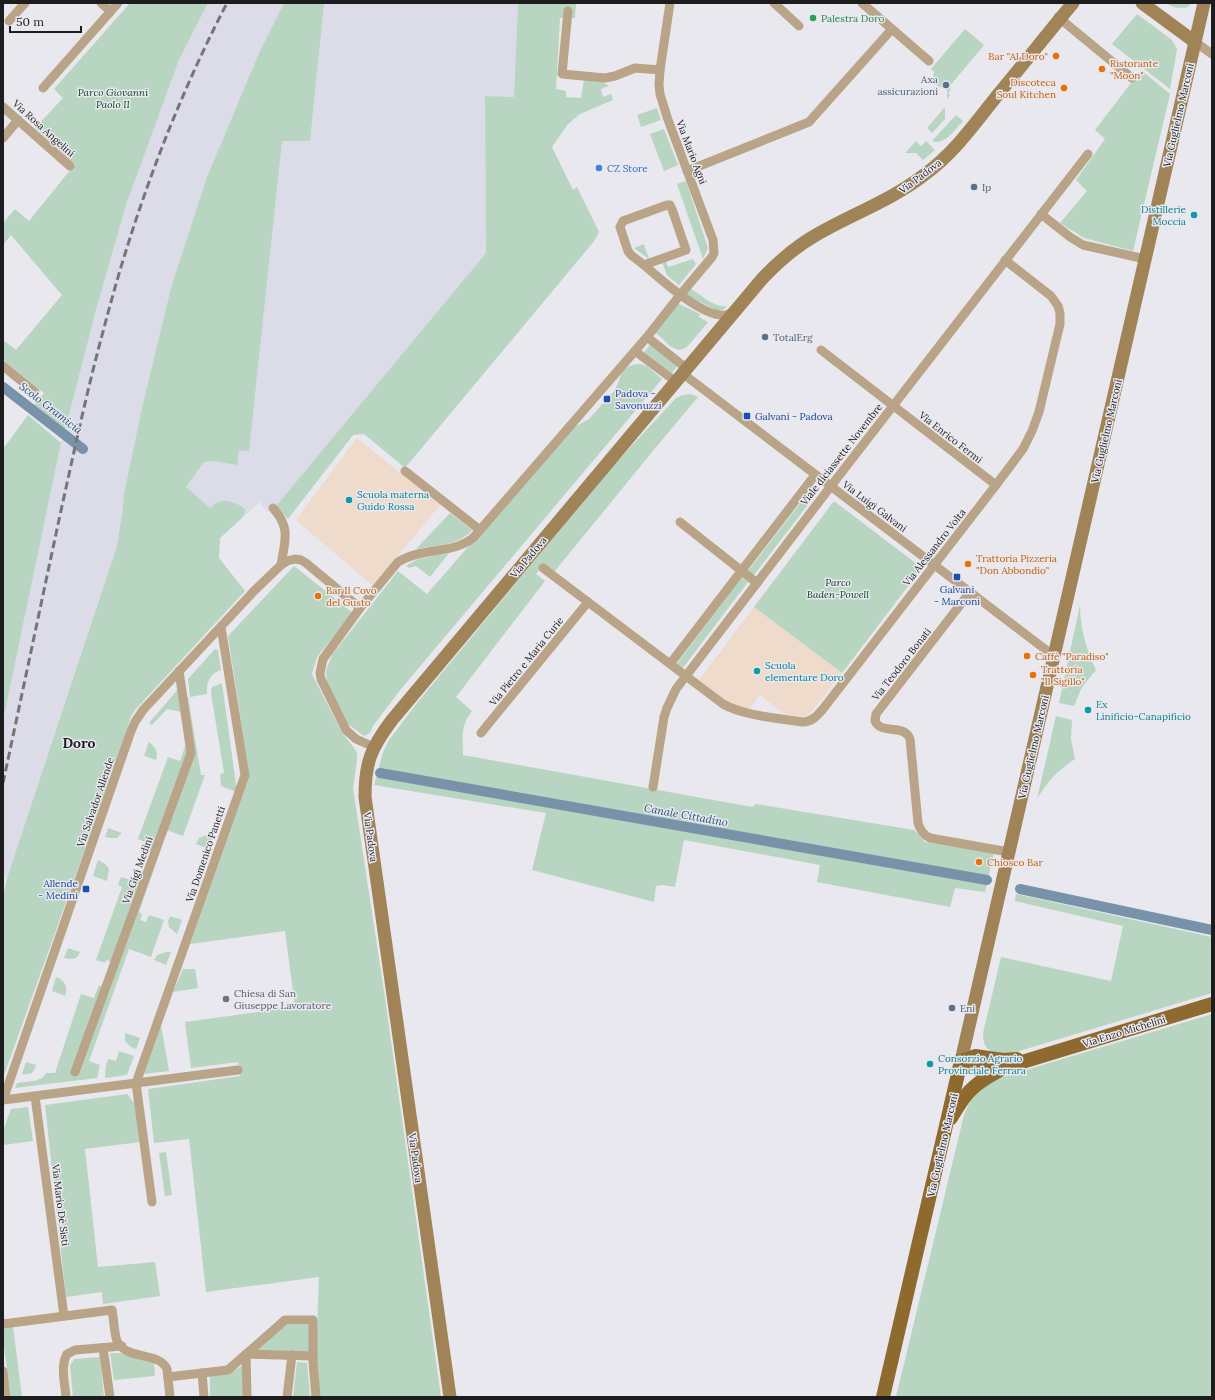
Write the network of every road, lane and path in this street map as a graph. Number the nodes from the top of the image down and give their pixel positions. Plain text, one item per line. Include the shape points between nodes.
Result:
1 (25, 3) edge
2 (101, 3) edge
3 (118, 3) edge
4 (670, 3) edge
5 (774, 3) edge
6 (862, 3) edge
7 (1063, 3) edge
8 (1073, 3) edge
9 (1142, 3) edge
10 (1204, 3) edge
11 (110, 11) junction
12 (568, 11) dead end
13 (1058, 20) junction
14 (9, 21) dead end
15 (799, 26) dead end
16 (892, 29) junction
17 (1195, 42) junction
18 (1212, 54) edge
19 (929, 61) dead end
20 (660, 70) junction
21 (1132, 78) dead end
22 (43, 88) dead end
23 (3, 107) edge
24 (18, 120) junction
25 (3, 138) edge
26 (1088, 154) dead end
27 (70, 166) dead end
28 (687, 171) junction
29 (1041, 214) junction
30 (1145, 259) junction
31 (1005, 260) junction
32 (642, 264) junction
33 (680, 295) junction
34 (734, 311) junction
35 (647, 337) junction
36 (821, 350) dead end
37 (635, 351) junction
38 (3, 366) edge
39 (681, 374) junction
40 (35, 392) dead end
41 (893, 405) junction
42 (405, 471) dead end
43 (815, 474) junction
44 (996, 485) junction
45 (831, 486) junction
46 (273, 508) dead end
47 (680, 522) dead end
48 (480, 530) junction
49 (284, 563) junction
50 (934, 565) junction
51 (543, 568) dead end
52 (741, 571) junction
53 (757, 583) junction
54 (970, 592) junction
55 (588, 602) junction
56 (360, 608) junction
57 (221, 627) junction
58 (1054, 656) junction
59 (670, 664) junction
60 (179, 672) junction
61 (686, 676) junction
62 (481, 733) dead end
63 (374, 747) junction
64 (653, 788) dead end
65 (1009, 852) junction
66 (1212, 1004) edge
67 (971, 1018) junction
68 (983, 1056) junction
69 (1036, 1058) junction
70 (961, 1061) junction
71 (238, 1070) dead end
72 (998, 1071) junction
73 (75, 1072) dead end
74 (136, 1083) junction
75 (35, 1096) junction
76 (3, 1100) edge
77 (946, 1125) junction
78 (152, 1202) dead end
79 (64, 1316) junction
80 (3, 1324) edge
81 (122, 1346) junction
82 (103, 1348) junction
83 (246, 1354) junction
84 (292, 1355) junction
85 (313, 1356) junction
86 (3, 1371) edge
87 (202, 1373) junction
88 (168, 1377) junction
89 (6, 1397) edge
90 (66, 1397) edge
91 (110, 1397) edge
92 (170, 1397) edge
93 (204, 1397) edge
94 (247, 1397) edge
95 (287, 1397) edge
96 (316, 1397) edge
97 (450, 1397) edge
98 (883, 1397) edge

1 - 14 street
2 - 11 street
3 - 11 street
4 - 20 street, Via Mario Agni
5 - 15 street
6 - 16 street
7 - 13 main road
8 - 13 main road, Via Padova
9 - 17 main road
10 - 17 main road, Via Guglielmo Marconi
11 - 22 street
12 - 20 street via 562,74 605,78 635,68
13 - 21 street
13 - 34 main road, Via Padova via 963,138 938,164 898,193 817,234 801,245 774,266
16 - 19 street
16 - 28 street via 809,122
17 - 18 street
17 - 30 main road, Via Guglielmo Marconi
20 - 28 street, Via Mario Agni via 662,102
23 - 24 street, Via Rosa Angelini
24 - 25 street
24 - 27 street, Via Rosa Angelini
26 - 29 street, Viale diciassette Novembre
28 - 33 street, Via Mario Agni via 713,240 714,253
29 - 30 street via 1082,245
29 - 31 street, Viale diciassette Novembre
30 - 58 main road, Via Guglielmo Marconi
31 - 41 street, Viale diciassette Novembre
31 - 44 street, Via Alessandro Volta via 1055,300 1060,313 1060,324 1039,412 1032,430 1023,449
32 - 32 street via 646,265 686,250 670,205 620,224 629,252
32 - 33 street
33 - 34 street via 714,314 727,315
33 - 35 street
34 - 39 main road, Via Padova
35 - 37 street
35 - 39 street
36 - 41 street, Via Enrico Fermi
37 - 39 street
37 - 48 street
38 - 40 street
39 - 43 street, Via Luigi Galvani
39 - 63 main road, Via Padova via 392,720
41 - 44 street, Via Enrico Fermi
41 - 45 street, Viale diciassette Novembre
42 - 48 street
43 - 45 street, Via Luigi Galvani
43 - 52 street, Viale diciassette Novembre
44 - 50 street, Via Alessandro Volta
45 - 50 street, Via Luigi Galvani
45 - 53 street, Viale diciassette Novembre
46 - 49 street via 285,527
47 - 52 street
48 - 56 street via 460,546 404,558
49 - 56 street via 295,559 301,560
49 - 57 street, Via Salvador Allende
50 - 54 street, Via Luigi Galvani
50 - 61 street, Via Alessandro Volta via 823,709 809,722 731,709
51 - 55 street
52 - 53 street
52 - 59 street, Viale diciassette Novembre
53 - 61 street, Viale diciassette Novembre
54 - 58 street, Via Luigi Galvani
54 - 65 street, Via Teodoro Bonati via 876,714 875,721 880,726 909,735 918,823 925,835
55 - 59 street
55 - 62 street, Via Pietro e Maria Curie
56 - 63 street via 324,659 320,673 346,730 356,739
57 - 60 street, Via Salvador Allende
57 - 74 street, Via Domenico Panetti via 245,775
58 - 65 main road, Via Guglielmo Marconi
59 - 61 street
60 - 73 street, Via Gigi Medini via 191,753
60 - 76 street, Via Salvador Allende via 143,710 131,731
61 - 64 street, Viale diciassette Novembre via 667,708
63 - 97 main road, Via Padova via 369,758 365,797
65 - 67 main road, Via Guglielmo Marconi
66 - 69 main road, Via Enzo Michelini
67 - 68 main road via 974,1048
67 - 70 main road, Via Guglielmo Marconi
68 - 69 main road, Via Enzo Michelini via 1003,1060
68 - 70 main road, Via Enzo Michelini via 969,1057
69 - 72 main road, Via Enzo Michelini
70 - 72 main road, Via Enzo Michelini via 976,1069
70 - 77 main road, Via Guglielmo Marconi
71 - 74 street
72 - 77 main road, Via Enzo Michelini via 967,1094
74 - 75 street
74 - 78 street
75 - 76 street
75 - 79 street, Via Mario Dè Sisti
77 - 98 main road, Via Guglielmo Marconi
79 - 80 street
79 - 81 street via 112,1310 116,1337
81 - 82 street
81 - 88 street via 133,1353 162,1362 167,1369
82 - 90 street via 75,1350 67,1354 63,1369
82 - 91 street
83 - 84 street
83 - 85 street via 284,1320 313,1320
83 - 87 street via 228,1370
83 - 94 street
84 - 85 street
84 - 95 street
85 - 96 street
86 - 89 street
87 - 88 street
87 - 93 street
88 - 92 street

